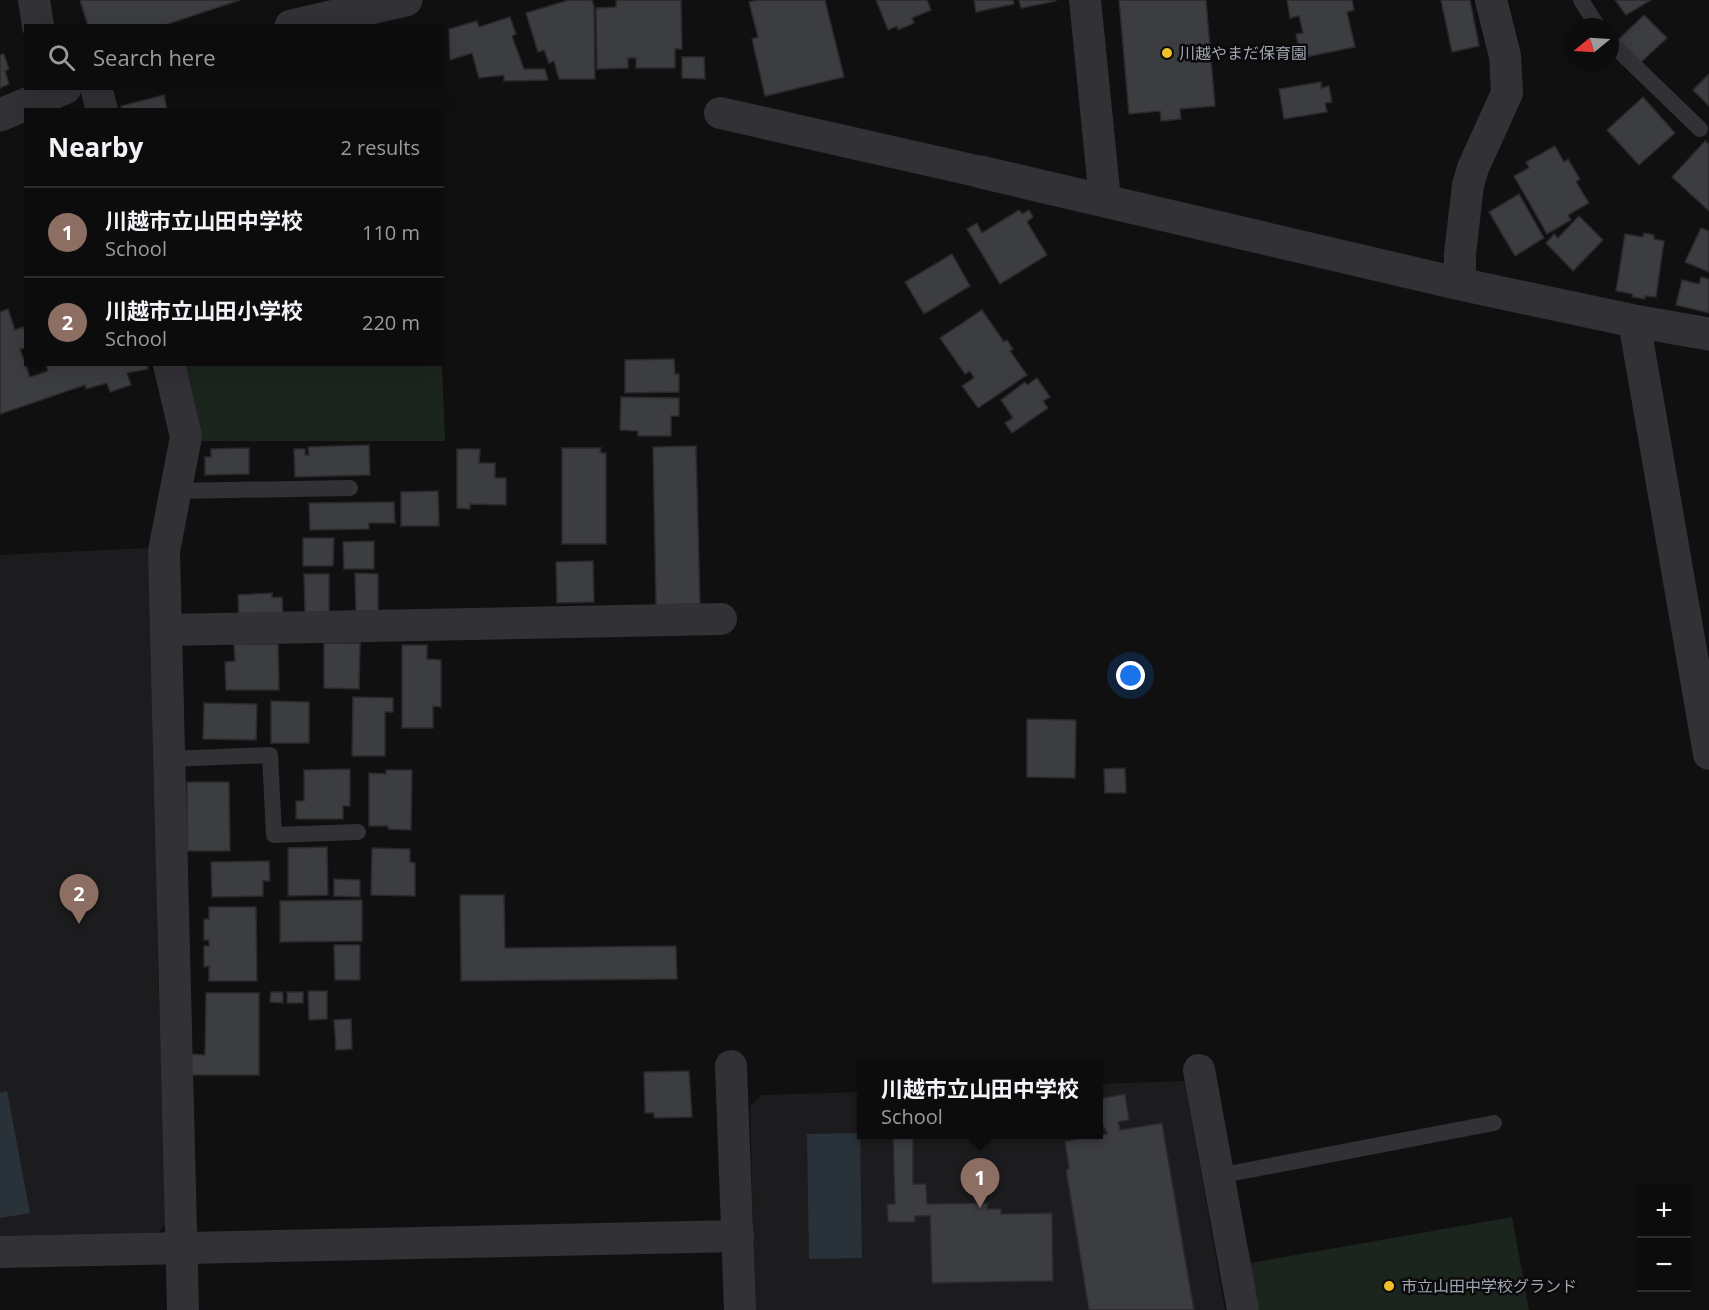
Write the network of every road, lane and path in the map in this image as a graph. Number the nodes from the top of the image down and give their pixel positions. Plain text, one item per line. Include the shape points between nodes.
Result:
1 (34, 0) edge
2 (406, 0) edge
3 (1085, 0) edge
4 (1491, 0) edge
5 (1581, 0) edge
6 (1592, 18) edge
7 (38, 24) edge
8 (300, 24) edge
9 (1619, 51) edge
10 (97, 90) edge
11 (44, 97) edge
12 (101, 108) edge
13 (720, 113) dead end
14 (0, 115) edge
15 (1700, 129) dead end
16 (981, 172) joint
17 (1105, 200) junction
18 (1460, 284) junction
19 (1634, 321) junction
20 (1709, 334) edge
21 (169, 366) edge
22 (350, 488) dead end
23 (176, 491) junction
24 (721, 619) dead end
25 (166, 630) junction
26 (1709, 754) edge
27 (169, 759) junction
28 (358, 832) dead end
29 (731, 1066) dead end
30 (1199, 1070) dead end
31 (1494, 1124) dead end
32 (1218, 1176) junction
33 (738, 1236) junction
34 (181, 1247) junction
35 (0, 1252) edge
36 (183, 1310) edge
37 (740, 1310) edge
38 (1243, 1310) edge

1 - 7 street
2 - 8 street
3 - 17 street
4 - 18 street via 1505,56 1507,93 1468,185
5 - 6 lane
9 - 15 lane
10 - 12 street
11 - 14 street
13 - 16 street
16 - 17 street
17 - 18 street
18 - 19 street
19 - 20 street
19 - 26 street
21 - 23 street via 186,437
22 - 23 lane
23 - 25 street via 164,551
24 - 25 street
25 - 27 street
27 - 28 lane via 270,755 274,835
27 - 34 street
29 - 33 street
30 - 32 street
31 - 32 lane
32 - 38 street
33 - 34 street
33 - 37 street
34 - 35 street
34 - 36 street

